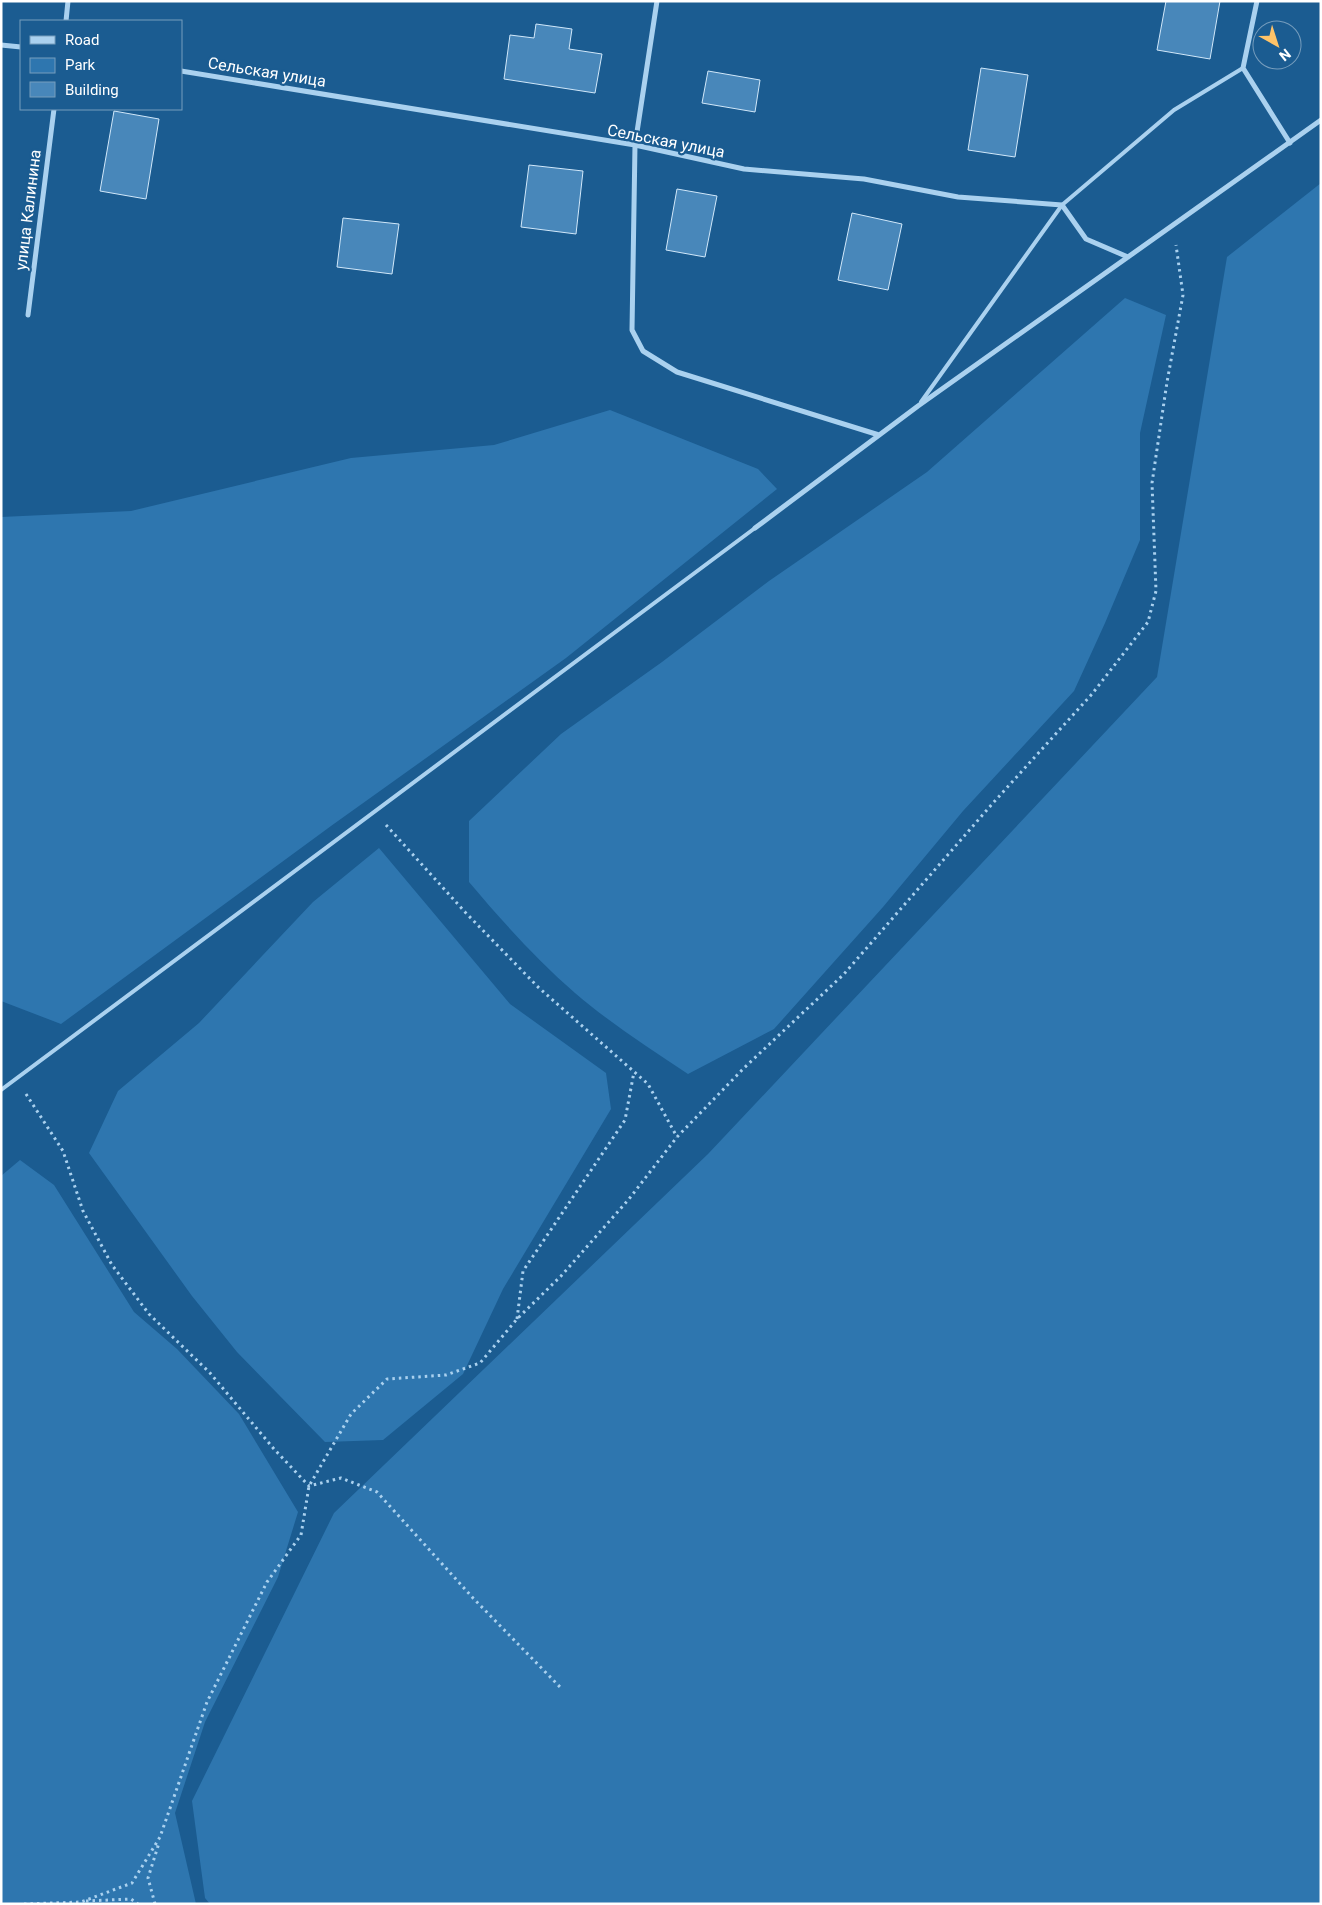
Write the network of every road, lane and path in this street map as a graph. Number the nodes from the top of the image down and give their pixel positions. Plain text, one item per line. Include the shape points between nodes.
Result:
1 (68, 1) edge
2 (657, 1) edge
3 (1257, 1) edge
4 (66, 20) edge
5 (1, 45) edge
6 (20, 47) edge
7 (1243, 68) junction
8 (182, 71) edge
9 (54, 110) edge
10 (1321, 120) edge
11 (1290, 143) junction
12 (635, 145) junction
13 (1062, 205) junction
14 (1174, 225) junction
15 (1128, 257) junction
16 (28, 315) dead end
17 (918, 406) junction
18 (879, 435) junction
19 (755, 528) joint
20 (374, 812) junction
21 (634, 1072) junction
22 (16, 1079) junction
23 (1, 1090) edge
24 (677, 1137) junction
25 (517, 1319) junction
26 (309, 1486) junction
27 (560, 1687) dead end
28 (160, 1837) junction
29 (81, 1902) junction
30 (24, 1904) edge
31 (138, 1904) edge
32 (155, 1904) edge

1 - 4 street
2 - 12 street
3 - 7 street
5 - 6 street
7 - 11 street
7 - 13 lane via 1174,110
8 - 12 street, Сельская улица
9 - 16 street, улица Калинина
10 - 11 street
11 - 14 street
12 - 13 street, Сельская улица via 744,169 864,179 958,197
12 - 18 street via 632,330 643,351 677,372
13 - 15 street via 1086,238
13 - 17 lane
14 - 15 street
14 - 24 path via 1183,296 1152,483 1156,591 1148,622 1092,694 992,803 844,974 744,1068
15 - 17 street
17 - 18 street
18 - 19 street
19 - 20 lane
20 - 21 path via 538,987
20 - 22 lane
21 - 24 path via 648,1084
21 - 25 path via 625,1120 523,1271
22 - 23 lane
22 - 26 path via 63,1151 83,1211 112,1265 149,1314 210,1372
24 - 25 path via 629,1199 561,1276
25 - 26 path via 480,1363 446,1375 388,1379 351,1414
26 - 27 path via 341,1478 377,1492
26 - 28 path via 301,1536 267,1582 206,1702
28 - 29 path via 132,1883
28 - 32 path via 148,1878
29 - 30 path
29 - 31 path via 131,1899

